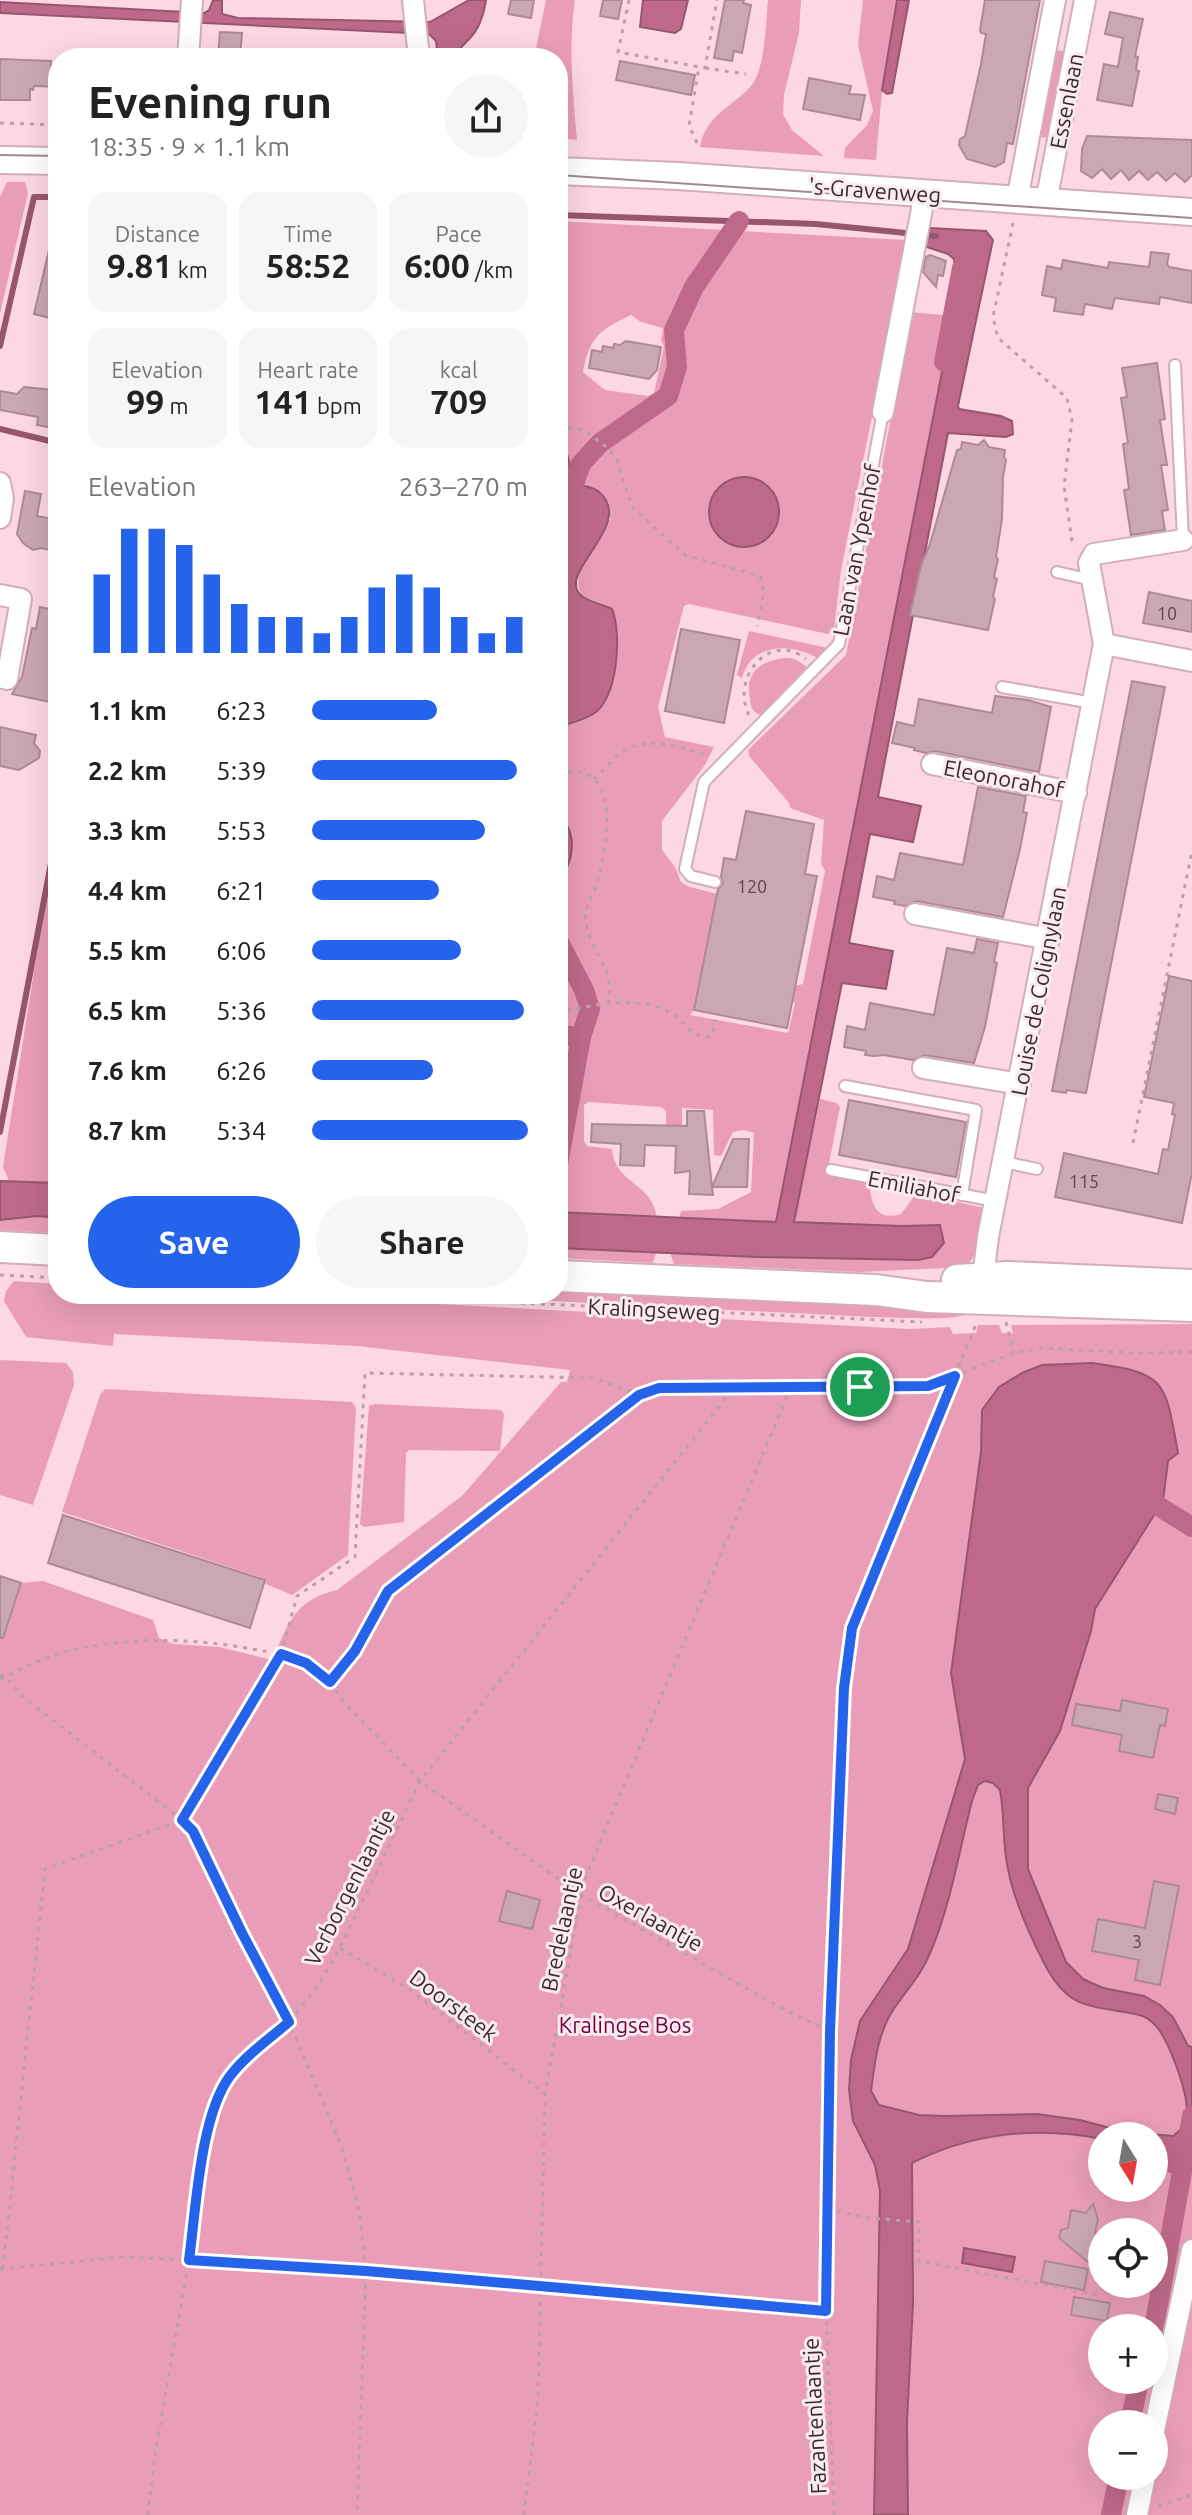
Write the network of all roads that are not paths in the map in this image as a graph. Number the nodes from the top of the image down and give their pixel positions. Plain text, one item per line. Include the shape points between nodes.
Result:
1 (1055, 0) edge
2 (1085, 0) edge
3 (191, 2) edge
4 (188, 48) edge
5 (0, 160) edge
6 (48, 161) edge
7 (568, 171) edge
8 (925, 193) junction
9 (1046, 202) junction
10 (1015, 211) junction
11 (1192, 212) edge
12 (1175, 365) dead end
13 (883, 412) joint
14 (0, 483) edge
15 (0, 518) edge
16 (1188, 541) edge
17 (1057, 572) dead end
18 (1091, 572) junction
19 (0, 595) edge
20 (1104, 644) junction
21 (1192, 661) edge
22 (0, 677) edge
23 (1002, 687) dead end
24 (1093, 703) junction
25 (932, 764) dead end
26 (1076, 793) junction
27 (715, 882) dead end
28 (915, 914) dead end
29 (1049, 939) junction
30 (923, 1068) dead end
31 (1020, 1084) junction
32 (845, 1086) dead end
33 (1004, 1162) junction
34 (1037, 1169) dead end
35 (831, 1170) dead end
36 (962, 1195) junction
37 (996, 1201) junction
38 (0, 1247) edge
39 (48, 1249) edge
40 (568, 1276) edge
41 (1192, 1285) edge
42 (981, 1299) junction
43 (1192, 1306) edge
44 (1192, 2250) edge
45 (1158, 2410) edge
46 (1145, 2490) edge
47 (1145, 2511) edge

1 - 10 street, Essenlaan
2 - 9 street, Essenlaan
3 - 4 street
5 - 6 street
7 - 8 street, 's-Gravenweg
8 - 10 street, 's-Gravenweg
8 - 13 street, Laan van Ypenhof
9 - 10 street, 's-Gravenweg
9 - 11 street, 's-Gravenweg
12 - 16 lane
13 - 27 lane, Laan van Ypenhof via 839,644 700,788 685,862 688,874
14 - 15 street
16 - 18 street via 1094,554
17 - 18 lane
18 - 20 street, Louise de Colignylaan
19 - 22 street via 21,599 7,679
20 - 21 street
20 - 24 street, Louise de Colignylaan
23 - 24 lane
24 - 26 street, Louise de Colignylaan
25 - 26 street, Eleonorahof
26 - 29 street, Louise de Colignylaan
28 - 29 street
29 - 31 street, Louise de Colignylaan
30 - 31 street
31 - 33 street, Louise de Colignylaan
32 - 36 lane via 976,1110
33 - 34 lane
33 - 37 street, Louise de Colignylaan
35 - 36 lane, Emiliahof
36 - 37 lane, Emiliahof
37 - 42 street, Louise de Colignylaan
38 - 39 main road
40 - 42 main road, Kralingseweg
41 - 42 main road, Kralingseweg
42 - 43 main road, Kralingseweg
44 - 45 street
46 - 47 street

